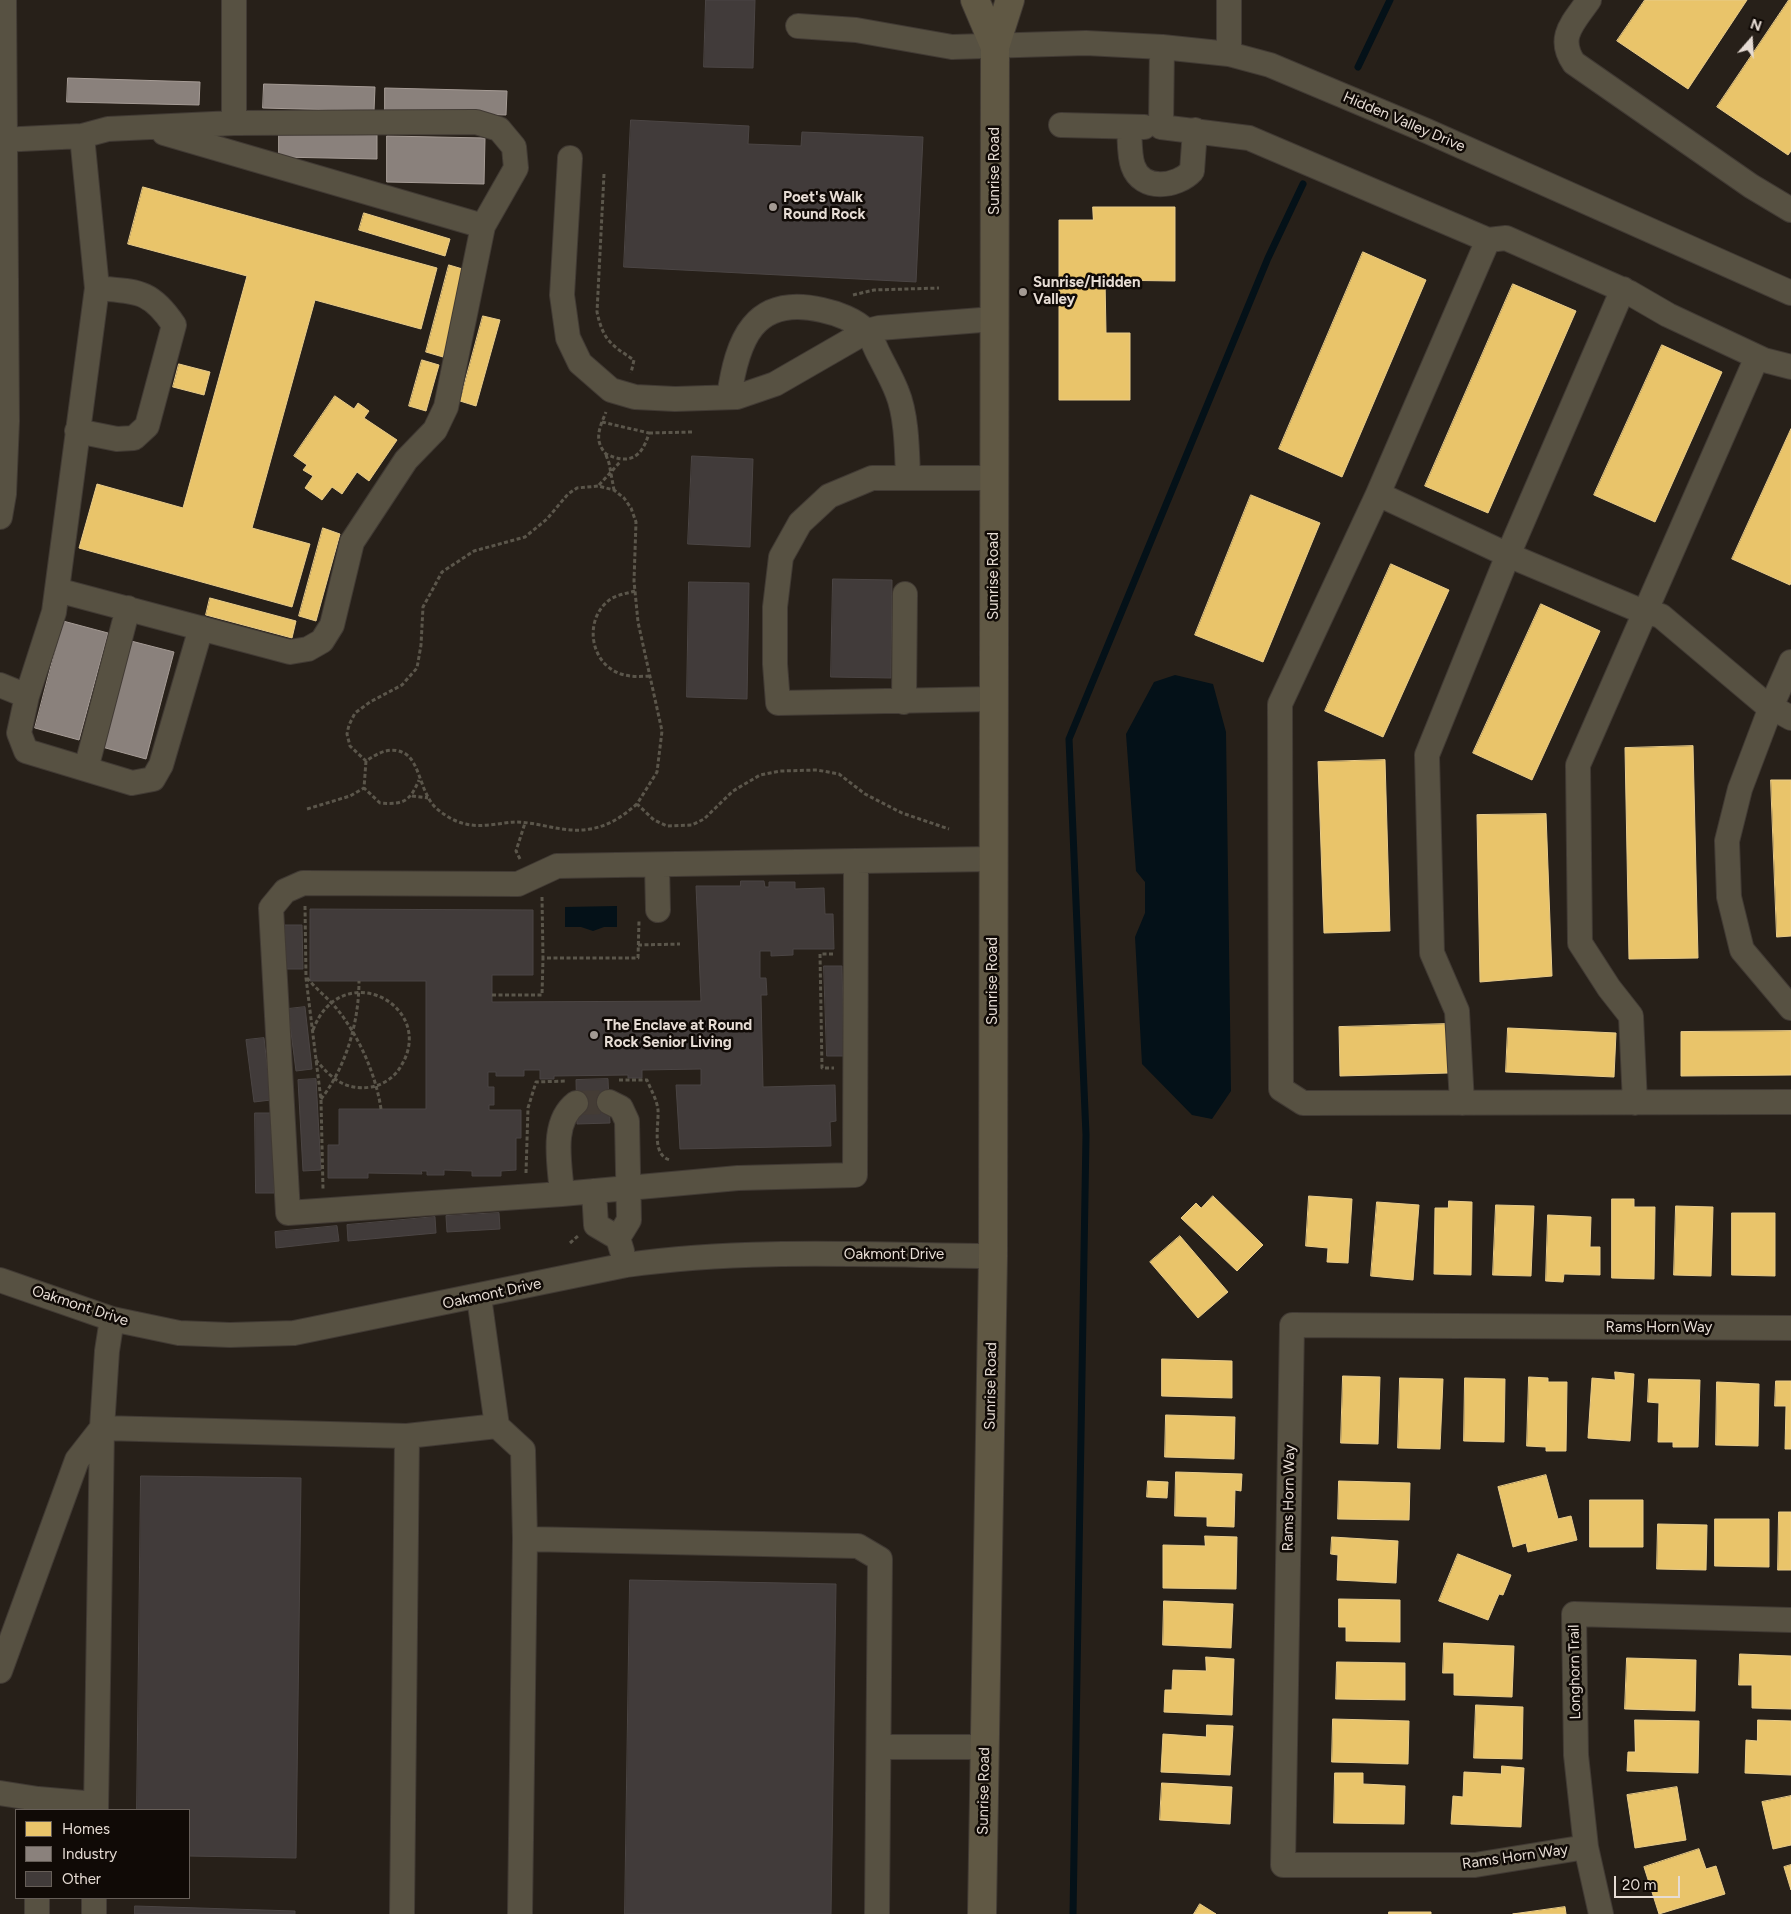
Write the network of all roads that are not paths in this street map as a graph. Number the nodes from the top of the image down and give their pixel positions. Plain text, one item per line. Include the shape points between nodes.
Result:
1 (4, 0) edge
2 (234, 0) edge
3 (975, 0) edge
4 (1010, 0) edge
5 (1229, 0) edge
6 (1589, 0) edge
7 (798, 26) dead end
8 (995, 47) junction
9 (1162, 47) junction
10 (1229, 54) junction
11 (234, 123) junction
12 (1060, 125) dead end
13 (145, 127) junction
14 (1129, 127) junction
15 (1161, 127) junction
16 (1195, 130) junction
17 (82, 136) junction
18 (3, 140) edge
19 (570, 158) dead end
20 (1791, 210) edge
21 (483, 226) junction
22 (1488, 240) junction
23 (97, 288) junction
24 (1623, 290) junction
25 (1791, 293) edge
26 (994, 319) junction
27 (867, 331) junction
28 (1757, 357) junction
29 (1791, 367) edge
30 (729, 397) junction
31 (77, 432) junction
32 (908, 478) junction
33 (994, 478) junction
34 (1378, 494) junction
35 (0, 517) edge
36 (1508, 555) junction
37 (57, 590) junction
38 (905, 594) dead end
39 (128, 608) junction
40 (1646, 611) junction
41 (201, 628) junction
42 (1791, 662) edge
43 (0, 685) edge
44 (27, 696) junction
45 (994, 699) junction
46 (904, 702) junction
47 (1781, 712) edge
48 (86, 769) junction
49 (993, 859) junction
50 (856, 861) junction
51 (657, 865) junction
52 (648, 913) road end
53 (1791, 1008) edge
54 (576, 1092) road end
55 (609, 1102) dead end
56 (1791, 1102) edge
57 (1462, 1103) junction
58 (1635, 1103) junction
59 (629, 1188) junction
60 (594, 1191) junction
61 (562, 1194) junction
62 (618, 1238) junction
63 (993, 1256) junction
64 (626, 1265) junction
65 (0, 1280) edge
66 (479, 1297) junction
67 (112, 1319) junction
68 (1791, 1328) edge
69 (498, 1426) junction
70 (102, 1428) junction
71 (408, 1436) junction
72 (525, 1539) junction
73 (1791, 1620) edge
74 (0, 1671) edge
75 (984, 1747) junction
76 (879, 1748) junction
77 (0, 1793) edge
78 (38, 1805) edge
79 (96, 1807) edge
80 (1586, 1848) junction
81 (37, 1899) edge
82 (94, 1899) edge
83 (37, 1914) edge
84 (94, 1914) edge
85 (402, 1914) edge
86 (520, 1914) edge
87 (877, 1914) edge
88 (982, 1914) edge
89 (1601, 1914) edge

1 - 18 street
2 - 11 street
3 - 8 main road, Sunrise Road
4 - 8 main road, Sunrise Road
5 - 10 street
6 - 20 street via 1566,38 1566,47 1574,63 1750,186
7 - 8 street, Hidden Valley Drive via 856,30 952,47
8 - 9 street, Hidden Valley Drive via 1086,43
8 - 26 main road, Sunrise Road
9 - 10 street, Hidden Valley Drive
9 - 15 street
10 - 25 street, Hidden Valley Drive via 1270,65
11 - 13 street
11 - 21 street via 476,122 499,129 514,147 516,168
12 - 14 street
13 - 17 street via 108,129
13 - 21 street
14 - 15 street
14 - 16 street via 1133,166 1141,177 1164,185 1182,180 1192,171
15 - 16 street
16 - 22 street via 1249,138
17 - 18 street
17 - 23 street
18 - 35 street via 7,420
19 - 30 street via 562,295 568,338 580,363 612,390 635,397
21 - 41 street via 446,407 435,430 406,460 352,542 332,625 322,640 308,648 290,652
22 - 24 street via 1506,238
22 - 34 street
23 - 31 street
23 - 31 street via 145,295 161,306 174,325 147,426 134,438 117,439
24 - 28 street
24 - 36 street
26 - 27 street
26 - 33 main road, Sunrise Road
27 - 30 street via 775,384
27 - 30 street via 841,316 814,308 774,311 747,332 736,354
27 - 32 street via 898,393
28 - 29 street
28 - 40 street
31 - 37 street
32 - 33 street
32 - 46 street via 872,478 829,496 800,523 781,556 775,607 778,703
33 - 45 main road, Sunrise Road
34 - 36 street
34 - 57 street via 1280,704 1281,1089 1304,1103
36 - 40 street
36 - 57 street via 1426,755 1432,953 1457,1011
37 - 39 street
37 - 44 street via 54,612
38 - 46 street
39 - 41 street
39 - 48 street
40 - 47 street via 1661,616
40 - 58 street via 1578,765 1580,943 1631,1016
41 - 48 street via 153,779 132,783
42 - 47 street
43 - 44 street
44 - 48 street via 19,733 26,751
45 - 46 street
45 - 49 main road, Sunrise Road
47 - 53 street via 1740,789 1727,841 1729,897 1742,950
49 - 50 street
49 - 63 main road, Sunrise Road
50 - 51 street
50 - 59 street via 855,1175 738,1178
51 - 52 street
51 - 61 street via 557,866 518,884 302,883 285,890 271,908 288,1213
54 - 61 street via 559,1129
55 - 59 street via 621,1108 626,1121
56 - 58 street
57 - 58 street
59 - 60 street
59 - 62 street via 629,1220
60 - 61 street
60 - 62 street via 596,1225
62 - 64 street
63 - 64 street, Oakmont Drive via 736,1255
63 - 75 main road, Sunrise Road
64 - 66 street, Oakmont Drive
65 - 67 street, Oakmont Drive
66 - 67 street, Oakmont Drive via 294,1333 180,1333
66 - 69 street
67 - 70 street
68 - 80 street, Rams Horn Way via 1292,1326 1283,1865 1474,1865
69 - 71 street
69 - 72 street via 523,1450
70 - 71 street
70 - 74 street via 77,1460
70 - 79 street
71 - 85 street
72 - 76 street via 858,1546 880,1559
72 - 86 street
73 - 80 street, Longhorn Trail via 1574,1614 1576,1755
75 - 76 street
75 - 88 main road, Sunrise Road
76 - 87 street
77 - 78 street
78 - 79 street
80 - 89 street, Longhorn Trail
81 - 83 street
82 - 84 street

